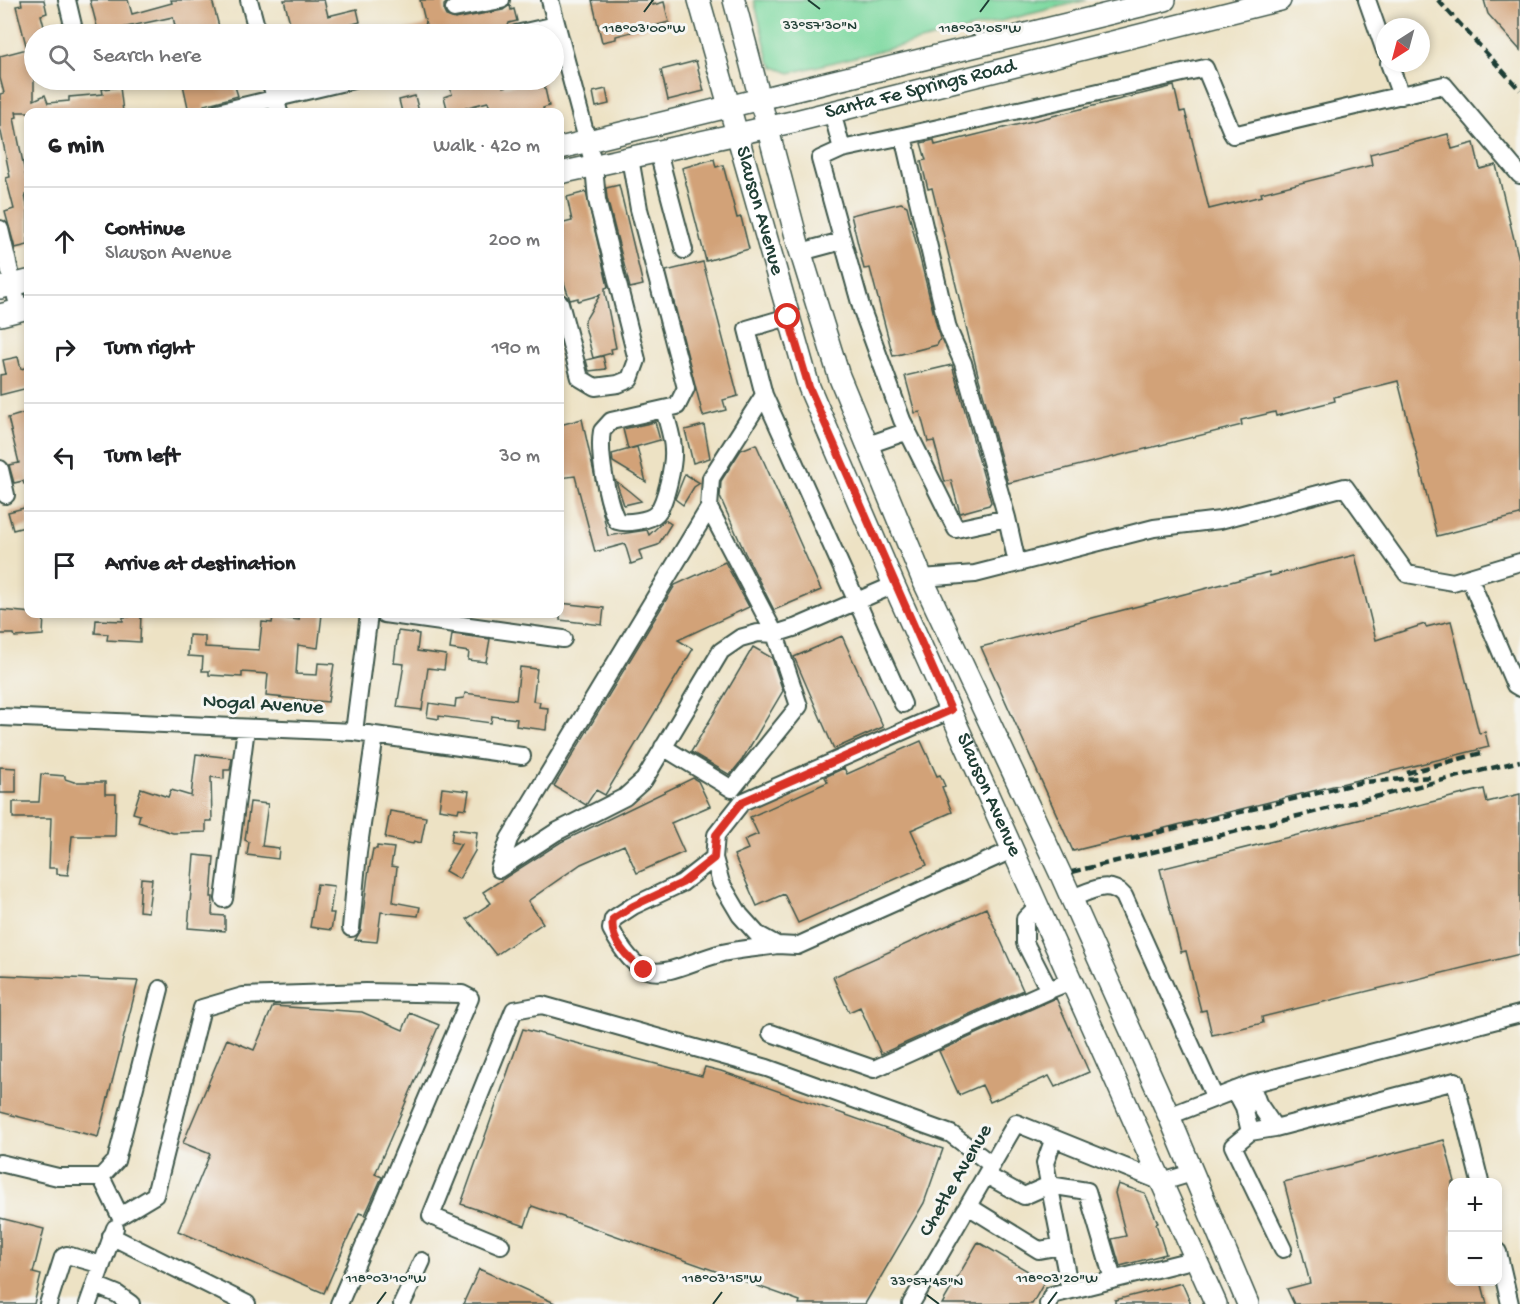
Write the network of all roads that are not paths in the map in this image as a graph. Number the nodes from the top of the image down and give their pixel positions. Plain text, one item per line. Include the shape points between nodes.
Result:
1 (67, 0) edge
2 (249, 0) edge
3 (501, 0) edge
4 (550, 0) edge
5 (699, 0) edge
6 (734, 0) edge
7 (1166, 0) edge
8 (1179, 0) edge
9 (1280, 0) edge
10 (1367, 0) edge
11 (454, 9) dead end
12 (73, 24) edge
13 (255, 24) edge
14 (556, 24) edge
15 (1186, 24) junction
16 (1376, 26) edge
17 (564, 55) edge
18 (1392, 72) edge
19 (273, 90) edge
20 (324, 90) edge
21 (1401, 96) junction
22 (760, 99) junction
23 (277, 106) edge
24 (728, 107) junction
25 (257, 108) edge
26 (832, 112) junction
27 (767, 126) junction
28 (735, 134) junction
29 (903, 136) junction
30 (587, 141) junction
31 (564, 147) edge
32 (843, 149) junction
33 (658, 152) junction
34 (630, 158) junction
35 (594, 166) junction
36 (564, 172) edge
37 (1520, 175) edge
38 (0, 229) edge
39 (842, 241) junction
40 (684, 250) dead end
41 (801, 252) junction
42 (14, 285) edge
43 (16, 311) edge
44 (788, 317) junction
45 (564, 318) edge
46 (764, 395) junction
47 (664, 409) junction
48 (908, 431) junction
49 (868, 445) junction
50 (0, 469) edge
51 (6, 495) dead end
52 (709, 508) junction
53 (1007, 518) junction
54 (1520, 562) edge
55 (1017, 563) junction
56 (1469, 577) junction
57 (922, 578) junction
58 (894, 585) junction
59 (857, 602) junction
60 (368, 618) edge
61 (413, 618) edge
62 (775, 634) junction
63 (563, 639) dead end
64 (1520, 688) edge
65 (981, 700) junction
66 (903, 704) dead end
67 (951, 710) junction
68 (0, 717) edge
69 (246, 728) junction
70 (354, 732) junction
71 (375, 735) junction
72 (663, 747) junction
73 (522, 756) dead end
74 (1012, 850) junction
75 (714, 858) junction
76 (1072, 898) junction
77 (224, 899) dead end
78 (1038, 906) junction
79 (351, 928) dead end
80 (777, 945) junction
81 (1071, 981) junction
82 (160, 989) dead end
83 (1048, 990) junction
84 (1520, 1014) edge
85 (771, 1033) dead end
86 (1251, 1084) junction
87 (1235, 1090) junction
88 (1215, 1098) junction
89 (1169, 1116) junction
90 (1275, 1128) junction
91 (1250, 1132) junction
92 (1053, 1138) junction
93 (0, 1162) edge
94 (989, 1170) junction
95 (1192, 1173) junction
96 (101, 1177) junction
97 (1479, 1178) edge
98 (1161, 1182) junction
99 (1049, 1185) junction
100 (968, 1206) junction
101 (120, 1216) junction
102 (111, 1236) junction
103 (501, 1245) dead end
104 (1061, 1246) junction
105 (1283, 1249) dead end
106 (1196, 1259) junction
107 (422, 1261) dead end
108 (102, 1265) junction
109 (1502, 1272) edge
110 (1113, 1279) junction
111 (95, 1285) junction
112 (1070, 1290) junction
113 (48, 1304) edge
114 (88, 1304) edge
115 (131, 1304) edge
116 (246, 1304) edge
117 (339, 1304) edge
118 (402, 1304) edge
119 (911, 1304) edge
120 (1048, 1304) edge
121 (1216, 1304) edge
122 (1248, 1304) edge
123 (1510, 1304) edge

1 - 12 street
2 - 13 street
3 - 11 street
4 - 14 street
5 - 24 main road, Slauson Avenue
6 - 22 main road, Slauson Avenue
7 - 22 main road, Santa Fe Springs Road
8 - 15 main road
9 - 15 main road, Santa Fe Springs Road
10 - 16 street
15 - 26 main road, Santa Fe Springs Road
17 - 30 street
18 - 21 street
19 - 23 street
20 - 23 street
21 - 29 street via 1233,135 1205,68
21 - 37 street via 1444,85
22 - 24 main road, Santa Fe Springs Road
22 - 27 main road, Slauson Avenue
23 - 25 street
24 - 28 main road, Slauson Avenue
24 - 30 main road, Santa Fe Springs Road
26 - 27 main road, Santa Fe Springs Road
26 - 32 street
27 - 28 main road, Santa Fe Springs Road
27 - 41 main road, Slauson Avenue
28 - 33 main road, Santa Fe Springs Road
28 - 44 main road, Slauson Avenue
29 - 32 street
29 - 53 street via 948,329 963,363
30 - 31 main road, Santa Fe Springs Road
30 - 35 street
32 - 39 street via 820,159
33 - 34 main road, Santa Fe Springs Road
33 - 40 street
34 - 35 main road, Santa Fe Springs Road
34 - 47 street via 639,209 686,388 677,406
35 - 36 main road, Santa Fe Springs Road
35 - 45 street via 597,200 637,360 630,379 595,387 580,378
38 - 42 street
39 - 41 street
39 - 48 street via 862,310
41 - 49 main road, Slauson Avenue via 840,376
42 - 43 street
44 - 46 street via 747,329
44 - 58 main road, Slauson Avenue via 809,387
46 - 52 street via 711,478
46 - 59 street
47 - 47 street via 611,421 602,431 601,456 613,514 622,523 652,516 660,506 670,477 673,449
48 - 49 street
48 - 53 street via 956,529
49 - 57 main road, Slauson Avenue
50 - 51 street
52 - 62 street
52 - 72 street via 509,839 499,868 625,796 644,780
53 - 55 street
54 - 56 street
55 - 56 street via 1155,528 1220,520 1345,487 1407,573 1453,582
55 - 57 street via 975,574
56 - 64 street via 1515,685
57 - 58 main road
57 - 65 main road, Slauson Avenue
58 - 59 street
58 - 67 main road, Slauson Avenue
59 - 62 street
59 - 66 street
60 - 70 street
61 - 63 street
62 - 72 street via 740,638 721,651
62 - 72 street via 798,706 732,789
65 - 67 main road
65 - 76 main road, Slauson Avenue
67 - 74 main road, Slauson Avenue
67 - 75 street via 742,802 716,835
68 - 69 street, Nogal Avenue
69 - 70 street, Nogal Avenue
69 - 77 street
70 - 71 street, Nogal Avenue
71 - 73 street, Nogal Avenue
71 - 79 street
74 - 78 main road, Slauson Avenue
74 - 80 street via 797,946
75 - 80 street via 721,883 740,915 757,934
75 - 80 street via 682,883 613,919 611,929 630,960 644,970 666,972 722,954
76 - 88 street via 1110,886 1124,896
76 - 89 main road, Slauson Avenue
78 - 81 main road, Slauson Avenue
78 - 83 street via 1025,919 1023,930 1025,943
81 - 83 street
81 - 98 main road, Slauson Avenue
82 - 96 street via 116,1161
83 - 85 street via 874,1069
84 - 86 street
86 - 87 street
86 - 90 street
87 - 88 street
87 - 91 street
88 - 89 street
89 - 95 main road, Slauson Avenue
90 - 91 street
90 - 97 street via 1455,1081
91 - 105 street via 1233,1146
92 - 94 street, Chetle Avenue via 1016,1123
92 - 98 street, Chetle Avenue
92 - 99 street via 1044,1163
93 - 96 street via 58,1177
94 - 99 street via 1024,1196
94 - 100 street, Chetle Avenue
94 - 103 street via 951,1134 777,1071 542,1005 514,1010 431,1216
95 - 98 street
95 - 122 main road, Slauson Avenue
96 - 101 street
98 - 106 main road, Slauson Avenue
99 - 104 street
99 - 110 street via 1088,1191
100 - 104 street via 1039,1250
100 - 119 street, Chetle Avenue
101 - 102 street
101 - 117 street via 155,1195 202,1008 243,996 462,993 471,998
102 - 108 street
102 - 116 street
104 - 112 street
106 - 110 street
106 - 121 main road, Slauson Avenue
107 - 118 street
108 - 111 street
108 - 113 street via 63,1257
109 - 123 street
110 - 112 street
111 - 114 street
111 - 115 street
112 - 120 street via 1052,1295

